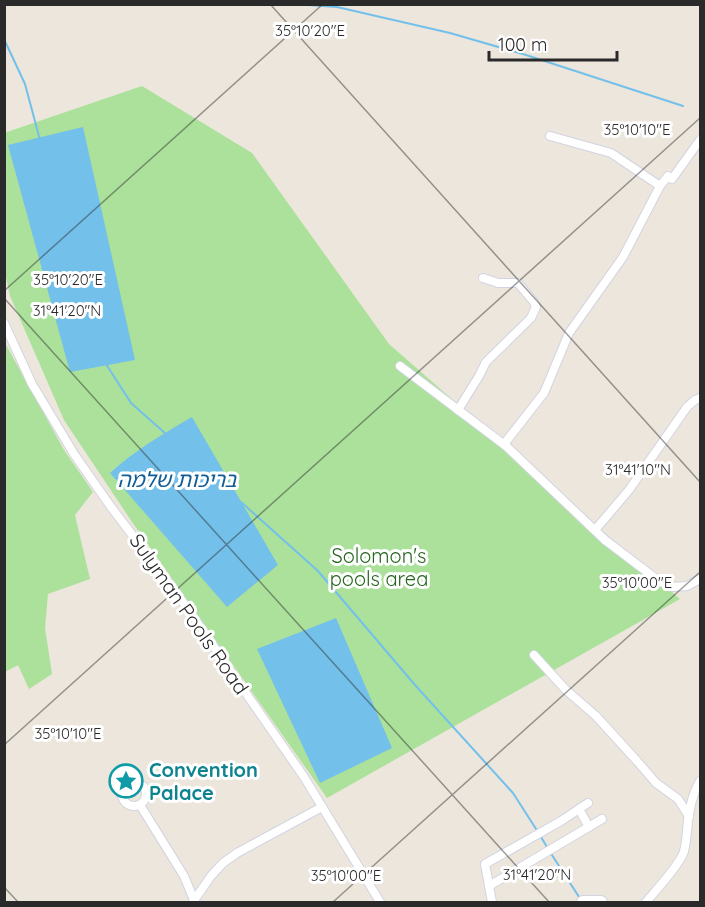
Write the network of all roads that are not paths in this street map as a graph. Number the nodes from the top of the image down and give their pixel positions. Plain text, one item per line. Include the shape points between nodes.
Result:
1 (550, 136) dead end
2 (700, 140) edge
3 (660, 186) junction
4 (483, 278) dead end
5 (4, 323) edge
6 (400, 366) dead end
7 (700, 398) edge
8 (458, 410) junction
9 (504, 444) junction
10 (595, 530) junction
11 (700, 579) edge
12 (534, 656) dead end
13 (700, 781) edge
14 (588, 803) dead end
15 (140, 805) dead end
16 (322, 807) junction
17 (579, 808) junction
18 (689, 816) junction
19 (602, 819) dead end
20 (590, 827) junction
21 (489, 886) junction
22 (193, 902) edge
23 (380, 903) edge
24 (492, 903) edge
25 (583, 903) edge
26 (601, 903) edge
27 (646, 903) edge

1 - 3 street via 611,153
2 - 3 street via 672,179 668,176
3 - 9 street via 623,257 569,333 544,393
4 - 8 street via 518,283 536,307 531,318 486,362
5 - 16 street, Sulyman Pools Road via 32,384 74,454 178,595
6 - 8 street
7 - 10 street via 687,408 630,490
8 - 9 street
9 - 10 street
10 - 11 street via 659,581 672,587 687,586
12 - 18 street via 596,716 656,783 678,799
13 - 18 street
14 - 17 street
15 - 22 street via 184,876
16 - 22 street via 222,863
16 - 23 street, Sulyman Pools Road
17 - 20 street
17 - 21 street via 485,864
18 - 27 street via 683,854
19 - 20 street
20 - 21 street
21 - 24 street
25 - 26 main road

